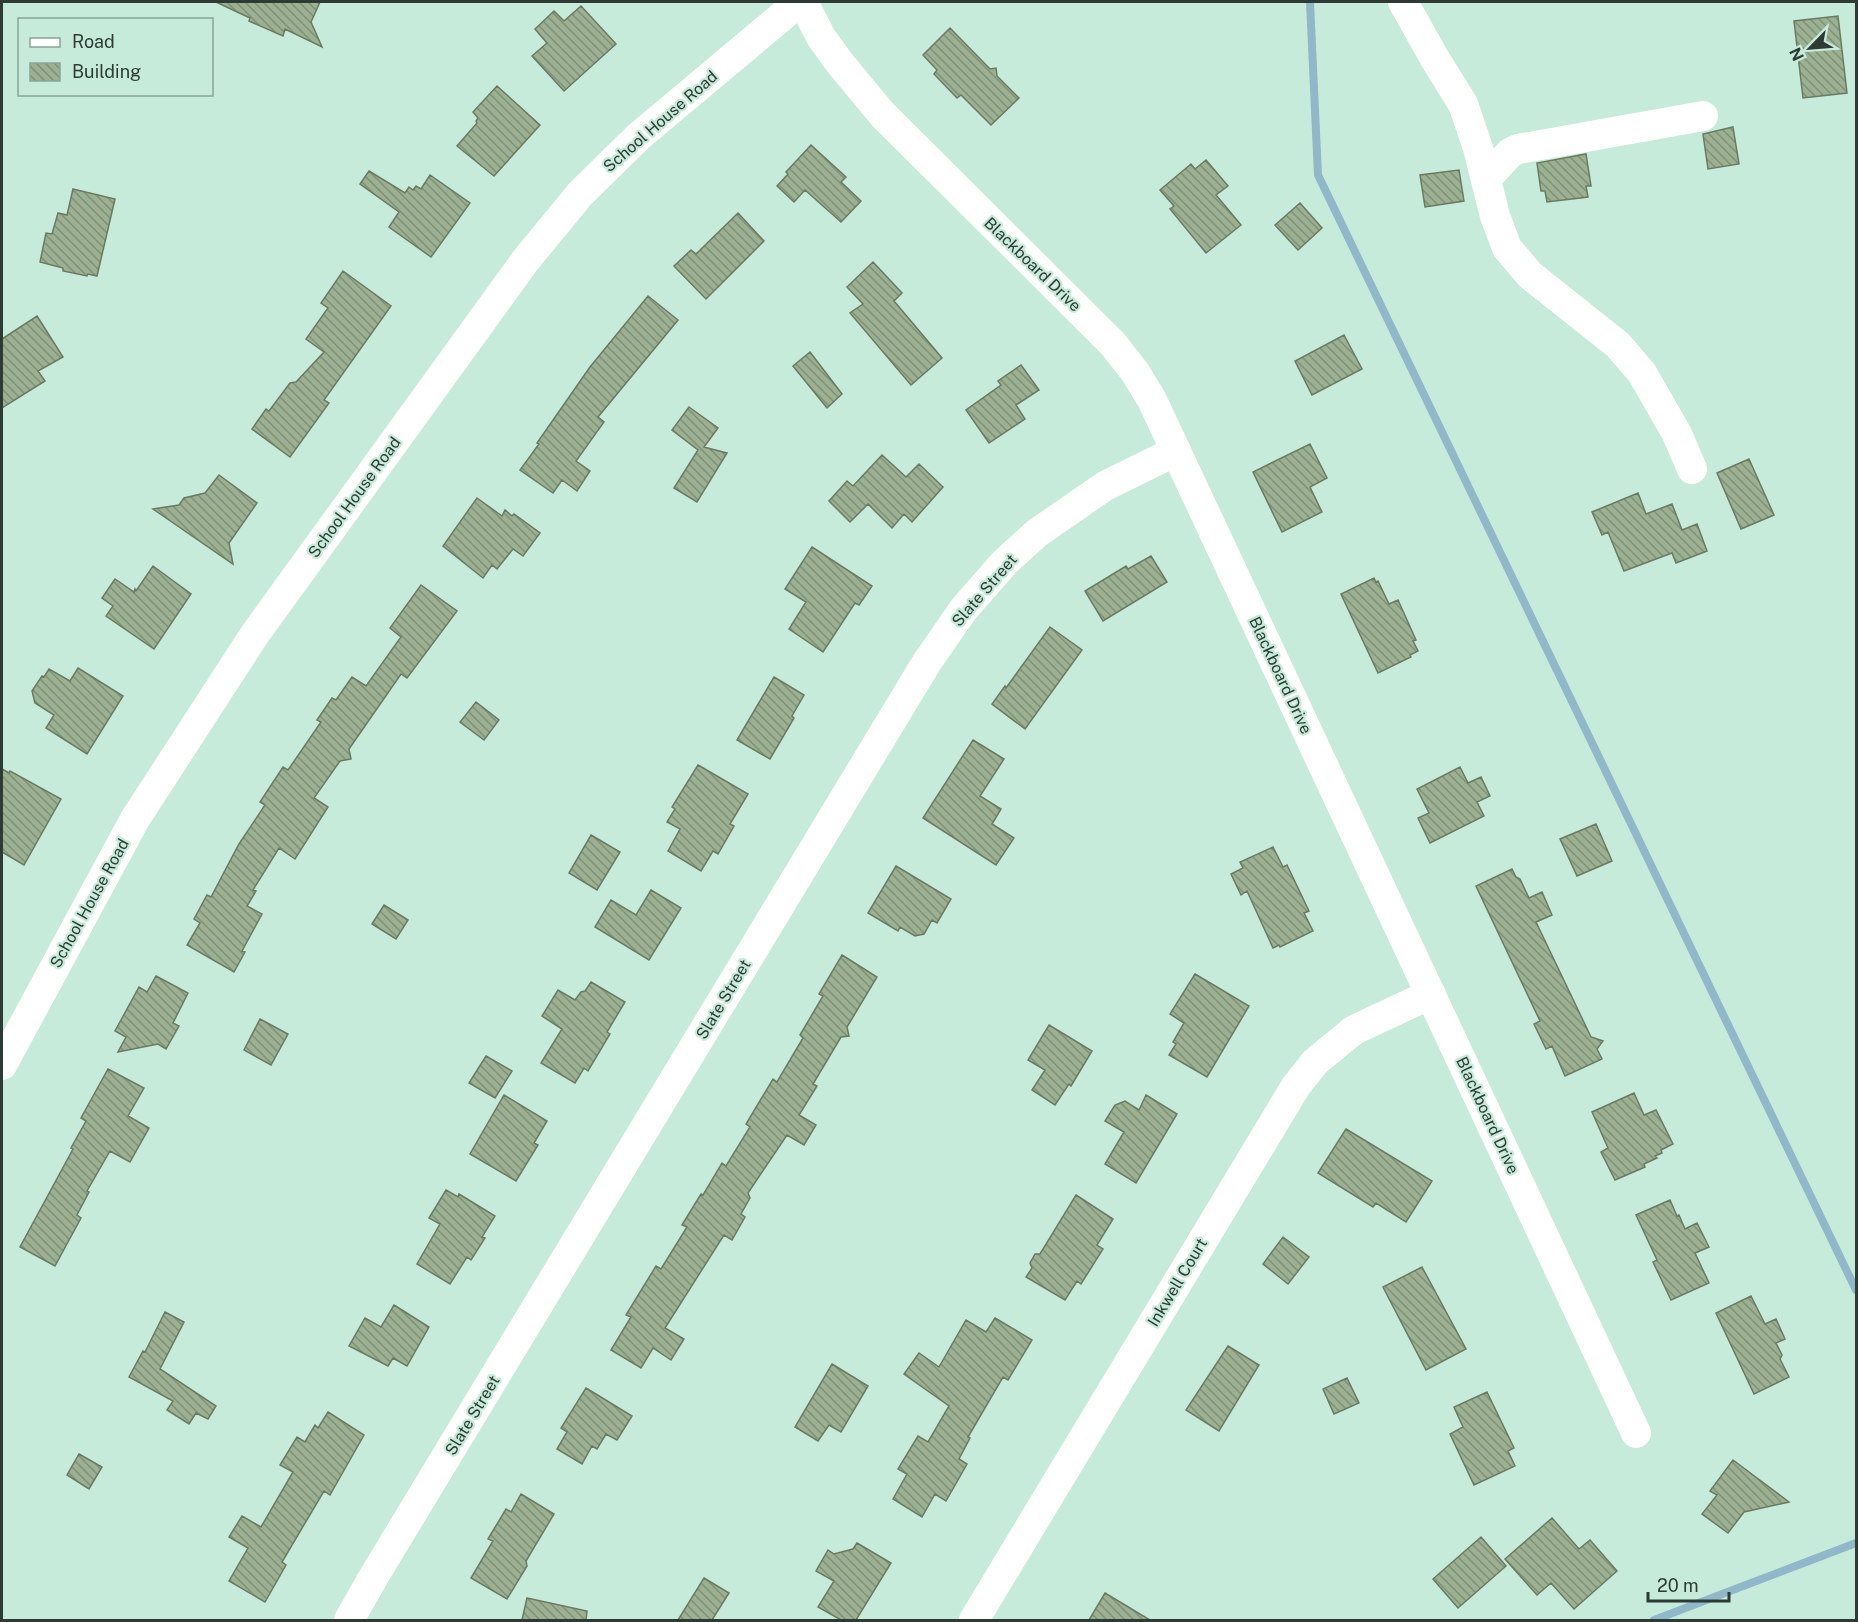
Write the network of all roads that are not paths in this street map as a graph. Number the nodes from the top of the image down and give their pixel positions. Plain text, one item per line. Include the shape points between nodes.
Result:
1 (801, 2) edge
2 (1403, 2) edge
3 (1703, 116) dead end
4 (1486, 179) junction
5 (1176, 451) junction
6 (1692, 469) dead end
7 (1431, 994) junction
8 (2, 1065) edge
9 (1636, 1433) dead end
10 (349, 1620) edge
11 (974, 1620) edge

1 - 5 street, Blackboard Drive via 839,62 882,114 1113,344 1152,400
1 - 8 street, School House Road via 638,137 580,194 525,261 255,634 157,783
2 - 4 street via 1463,104
3 - 4 street via 1518,148
4 - 6 street via 1507,248 1530,275 1618,345 1642,373
5 - 7 street, Blackboard Drive
5 - 10 street, Slate Street via 1105,486 1037,533 963,610 927,662
7 - 9 street, Blackboard Drive
7 - 11 street, Inkwell Court via 1354,1030 1315,1062 1296,1086

